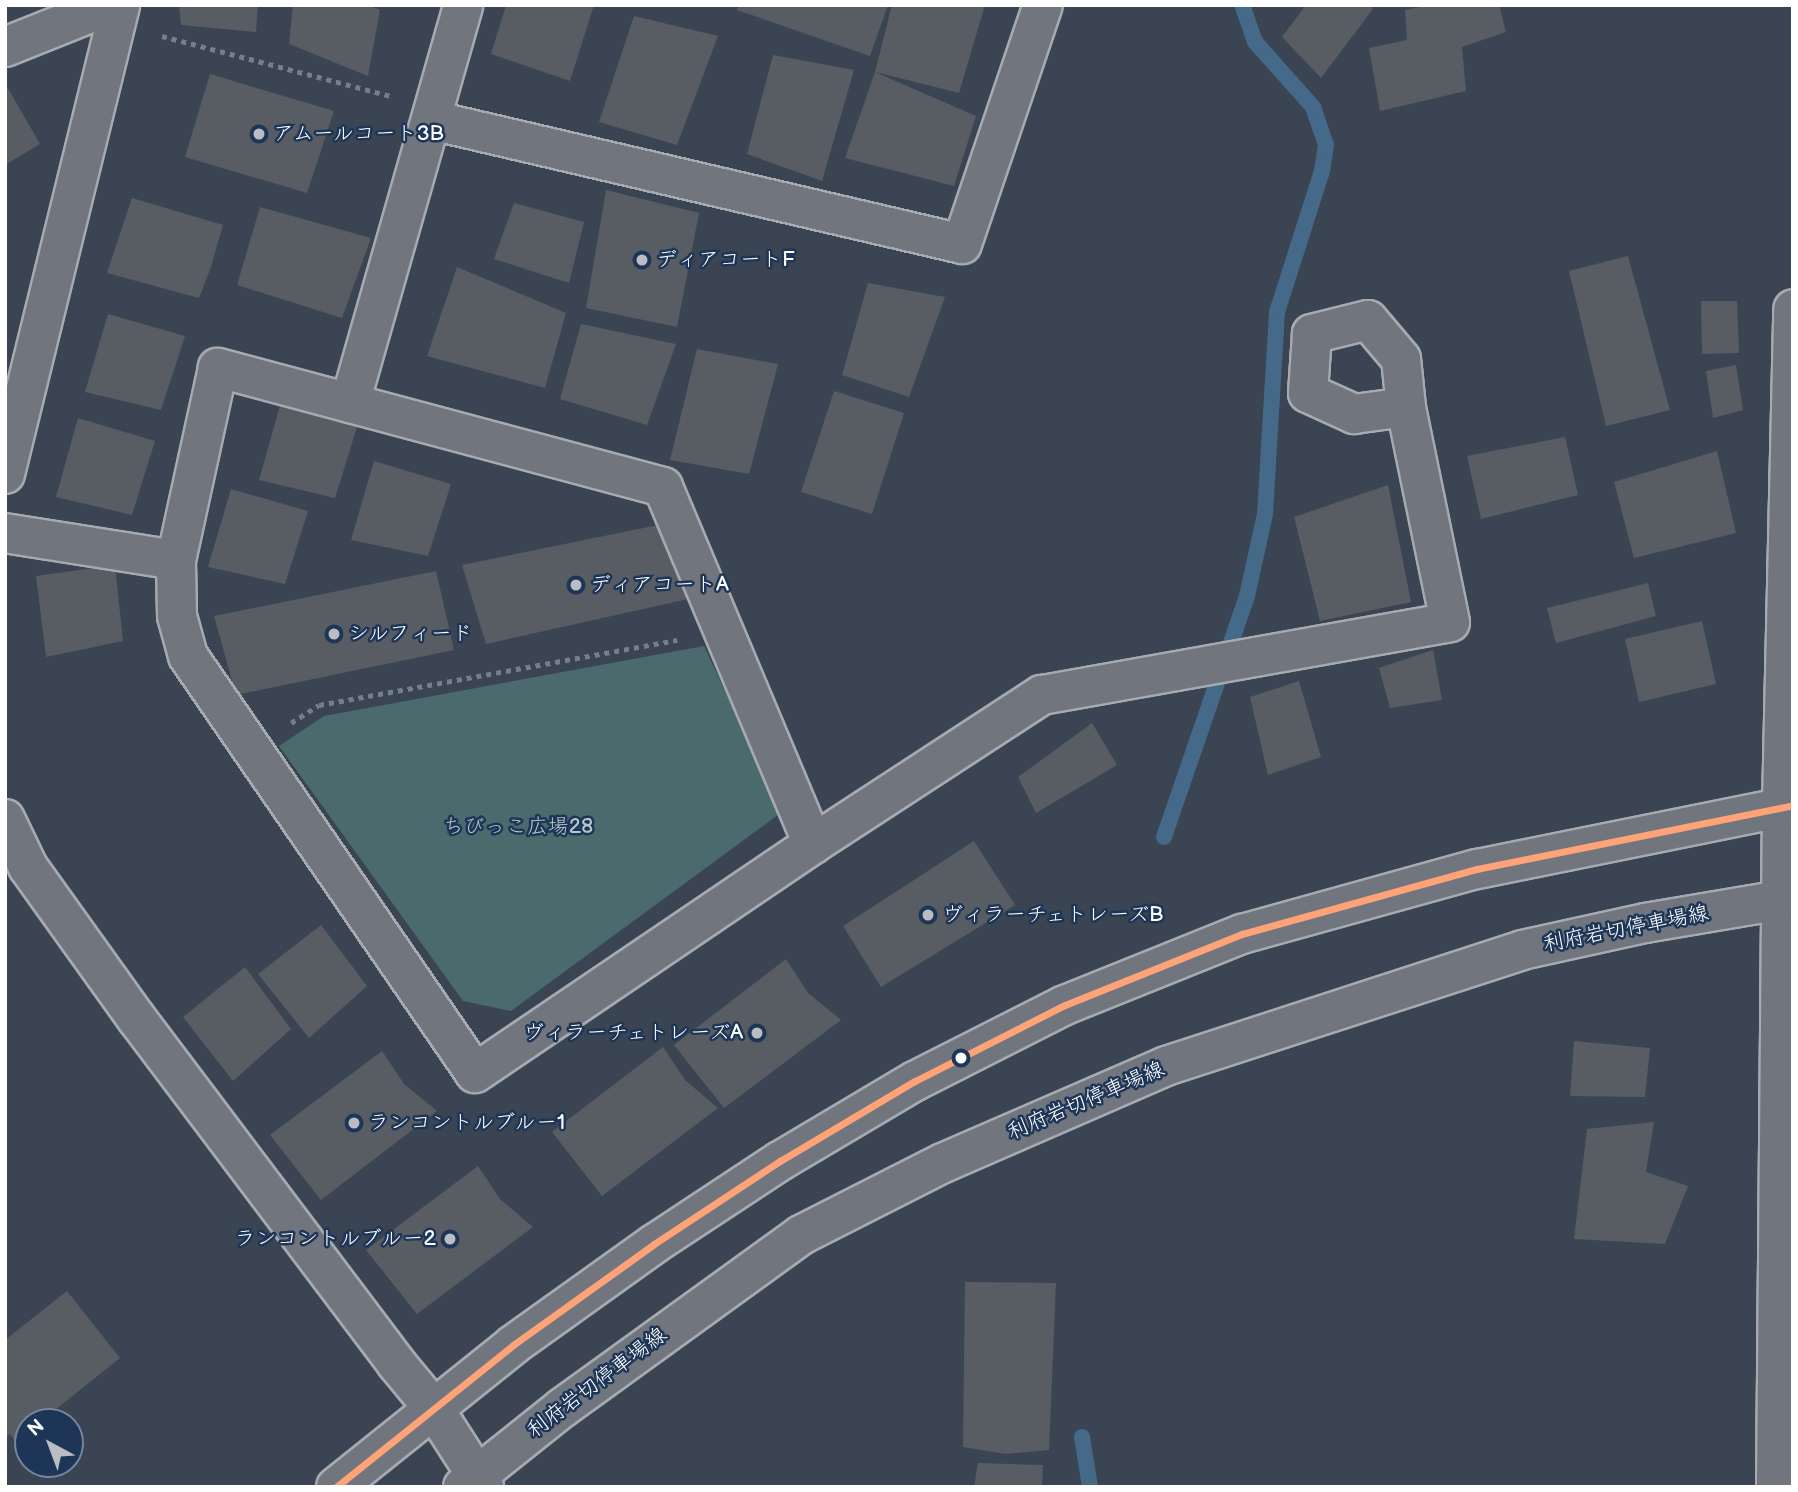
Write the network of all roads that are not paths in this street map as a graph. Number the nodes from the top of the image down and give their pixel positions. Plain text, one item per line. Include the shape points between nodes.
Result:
1 (110, 5) edge
2 (120, 5) edge
3 (463, 5) edge
4 (1043, 5) edge
5 (5, 47) edge
6 (432, 114) junction
7 (1793, 309) edge
8 (350, 403) junction
9 (1406, 407) dead end
10 (5, 474) edge
11 (5, 533) edge
12 (176, 560) junction
13 (1787, 805) edge
14 (5, 819) edge
15 (813, 844) junction
16 (1787, 899) edge
17 (434, 1409) junction
18 (475, 1483) edge
19 (336, 1487) edge
20 (1776, 1487) edge

1 - 5 street
2 - 10 street
3 - 6 street
4 - 6 street via 962,244
6 - 8 street
7 - 13 street
8 - 12 street via 218,368
8 - 15 street via 663,487
9 - 15 street via 1450,622 1042,695
11 - 12 street
12 - 15 street via 177,616 188,656 475,1073
13 - 16 street
13 - 17 street via 1477,869 1255,930 1065,1005 915,1081 780,1161 513,1345
14 - 17 street via 28,867 137,1019
16 - 18 street, 利府岩切停車場線 via 1522,950 1166,1066 955,1157 802,1236 593,1384
16 - 20 street
17 - 18 street
17 - 19 street

